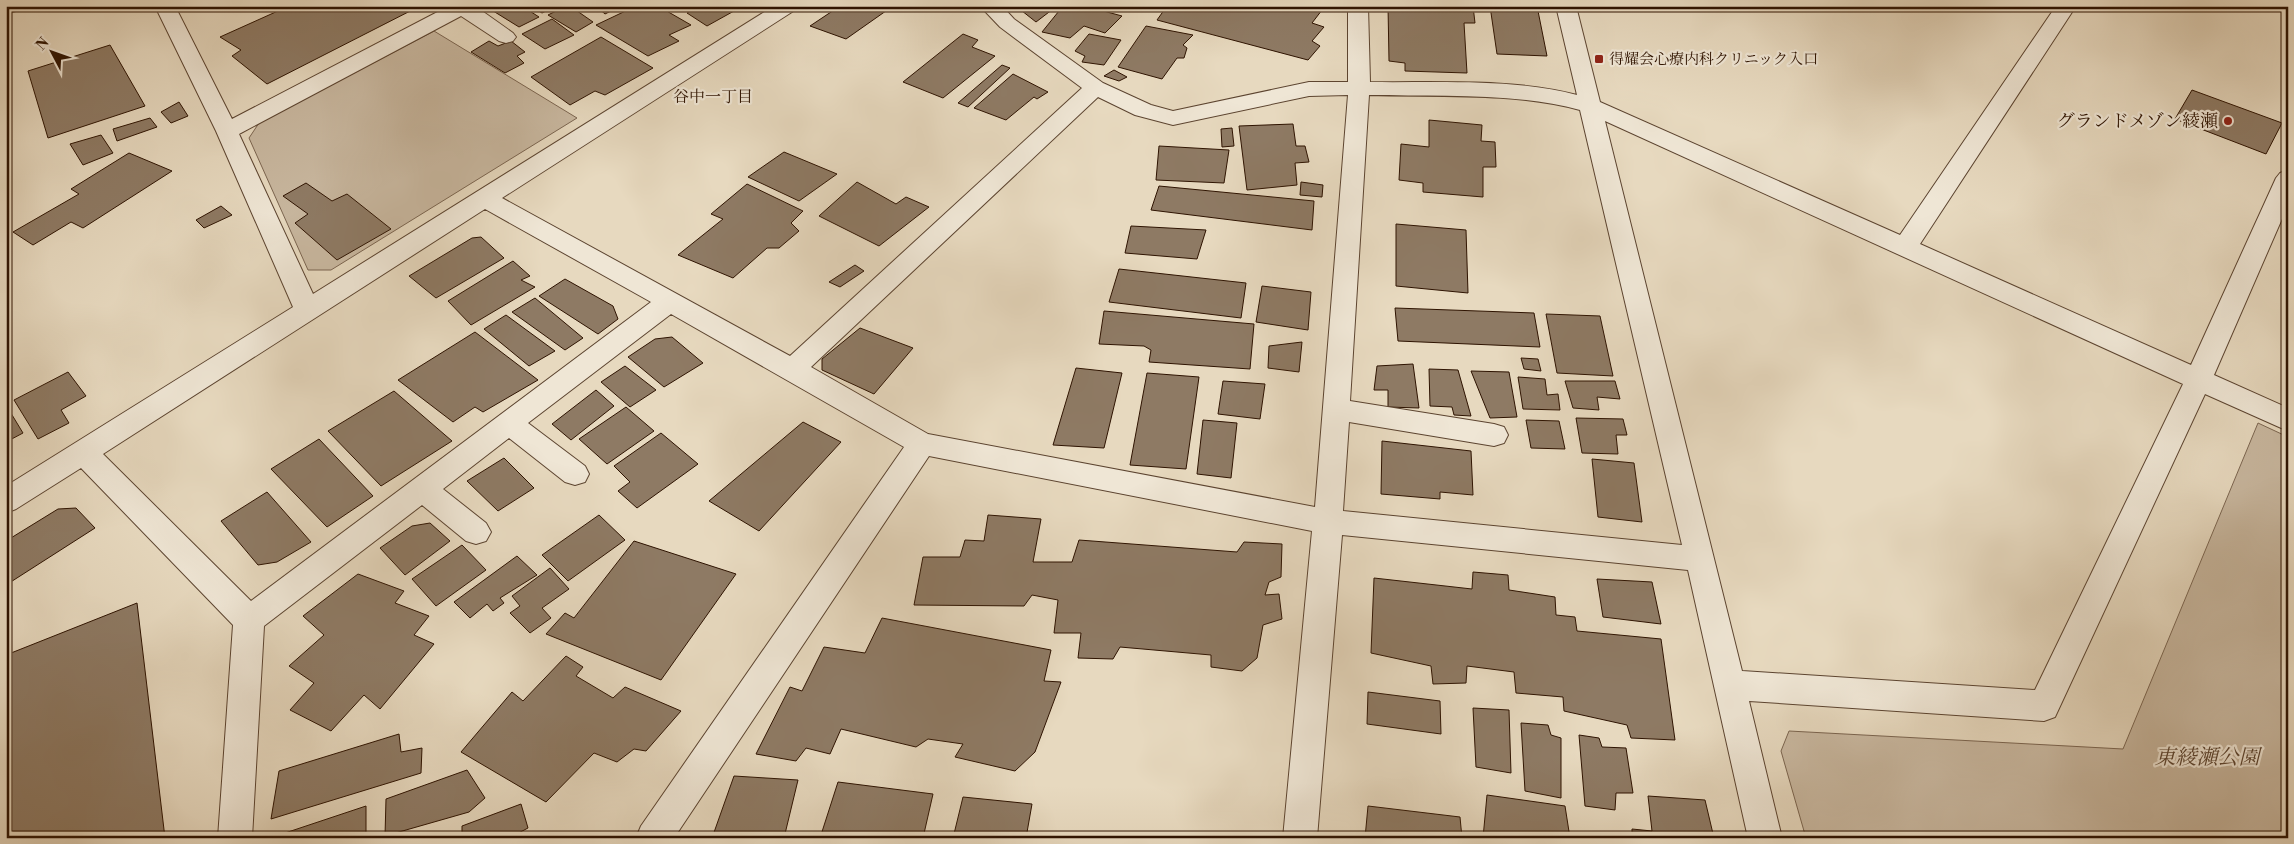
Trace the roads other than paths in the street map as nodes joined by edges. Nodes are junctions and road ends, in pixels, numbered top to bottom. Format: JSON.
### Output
{"nodes":[{"id":1,"x":12,"y":6,"type":"edge"},
{"id":2,"x":165,"y":6,"type":"edge"},
{"id":3,"x":788,"y":6,"type":"edge"},
{"id":4,"x":990,"y":6,"type":"edge"},
{"id":5,"x":1358,"y":6,"type":"edge"},
{"id":6,"x":1566,"y":6,"type":"edge"},
{"id":7,"x":2066,"y":6,"type":"edge"},
{"id":8,"x":464,"y":7,"type":"edge"},
{"id":9,"x":6,"y":8,"type":"edge"},
{"id":10,"x":506,"y":37,"type":"dead end"},
{"id":11,"x":1095,"y":88,"type":"junction"},
{"id":12,"x":1359,"y":88,"type":"junction"},
{"id":13,"x":1591,"y":106,"type":"junction"},
{"id":14,"x":227,"y":131,"type":"junction"},
{"id":15,"x":2288,"y":178,"type":"edge"},
{"id":16,"x":483,"y":198,"type":"junction"},
{"id":17,"x":1904,"y":247,"type":"junction"},
{"id":18,"x":670,"y":301,"type":"junction"},
{"id":19,"x":307,"y":310,"type":"junction"},
{"id":20,"x":792,"y":369,"type":"junction"},
{"id":21,"x":2198,"y":380,"type":"junction"},
{"id":22,"x":1336,"y":409,"type":"junction"},
{"id":23,"x":2288,"y":420,"type":"edge"},
{"id":24,"x":508,"y":423,"type":"junction"},
{"id":25,"x":1494,"y":435,"type":"dead end"},
{"id":26,"x":922,"y":444,"type":"junction"},
{"id":27,"x":84,"y":452,"type":"junction"},
{"id":28,"x":575,"y":474,"type":"dead end"},
{"id":29,"x":422,"y":488,"type":"junction"},
{"id":30,"x":6,"y":501,"type":"edge"},
{"id":31,"x":1328,"y":522,"type":"junction"},
{"id":32,"x":476,"y":532,"type":"dead end"},
{"id":33,"x":1700,"y":559,"type":"junction"},
{"id":34,"x":249,"y":620,"type":"junction"},
{"id":35,"x":1729,"y":685,"type":"junction"},
{"id":36,"x":235,"y":838,"type":"edge"},
{"id":37,"x":653,"y":838,"type":"edge"},
{"id":38,"x":1300,"y":838,"type":"edge"},
{"id":39,"x":1765,"y":838,"type":"edge"}],
"edges":[{"from":1,"to":9,"type":"street"},
{"from":2,"to":14,"type":"street"},
{"from":3,"to":16,"type":"street"},
{"from":4,"to":11,"type":"street"},
{"from":5,"to":12,"type":"street"},
{"from":6,"to":13,"type":"street"},
{"from":7,"to":17,"type":"street"},
{"from":8,"to":10,"type":"street"},
{"from":8,"to":14,"type":"street"},
{"from":11,"to":12,"type":"street"},
{"from":11,"to":20,"type":"street"},
{"from":12,"to":13,"type":"street"},
{"from":12,"to":22,"type":"street"},
{"from":13,"to":17,"type":"street"},
{"from":13,"to":33,"type":"street"},
{"from":14,"to":19,"type":"street"},
{"from":15,"to":21,"type":"street"},
{"from":16,"to":18,"type":"street"},
{"from":16,"to":19,"type":"street"},
{"from":17,"to":21,"type":"street"},
{"from":18,"to":20,"type":"street"},
{"from":18,"to":24,"type":"street"},
{"from":19,"to":27,"type":"street"},
{"from":20,"to":26,"type":"street"},
{"from":21,"to":23,"type":"street"},
{"from":21,"to":35,"type":"street"},
{"from":22,"to":25,"type":"street"},
{"from":22,"to":31,"type":"street"},
{"from":24,"to":28,"type":"street"},
{"from":24,"to":29,"type":"street"},
{"from":26,"to":31,"type":"street"},
{"from":26,"to":37,"type":"street"},
{"from":27,"to":30,"type":"street"},
{"from":27,"to":34,"type":"street"},
{"from":29,"to":32,"type":"street"},
{"from":29,"to":34,"type":"street"},
{"from":31,"to":33,"type":"street"},
{"from":31,"to":38,"type":"street"},
{"from":33,"to":35,"type":"street"},
{"from":34,"to":36,"type":"street"},
{"from":35,"to":39,"type":"street"}]}
